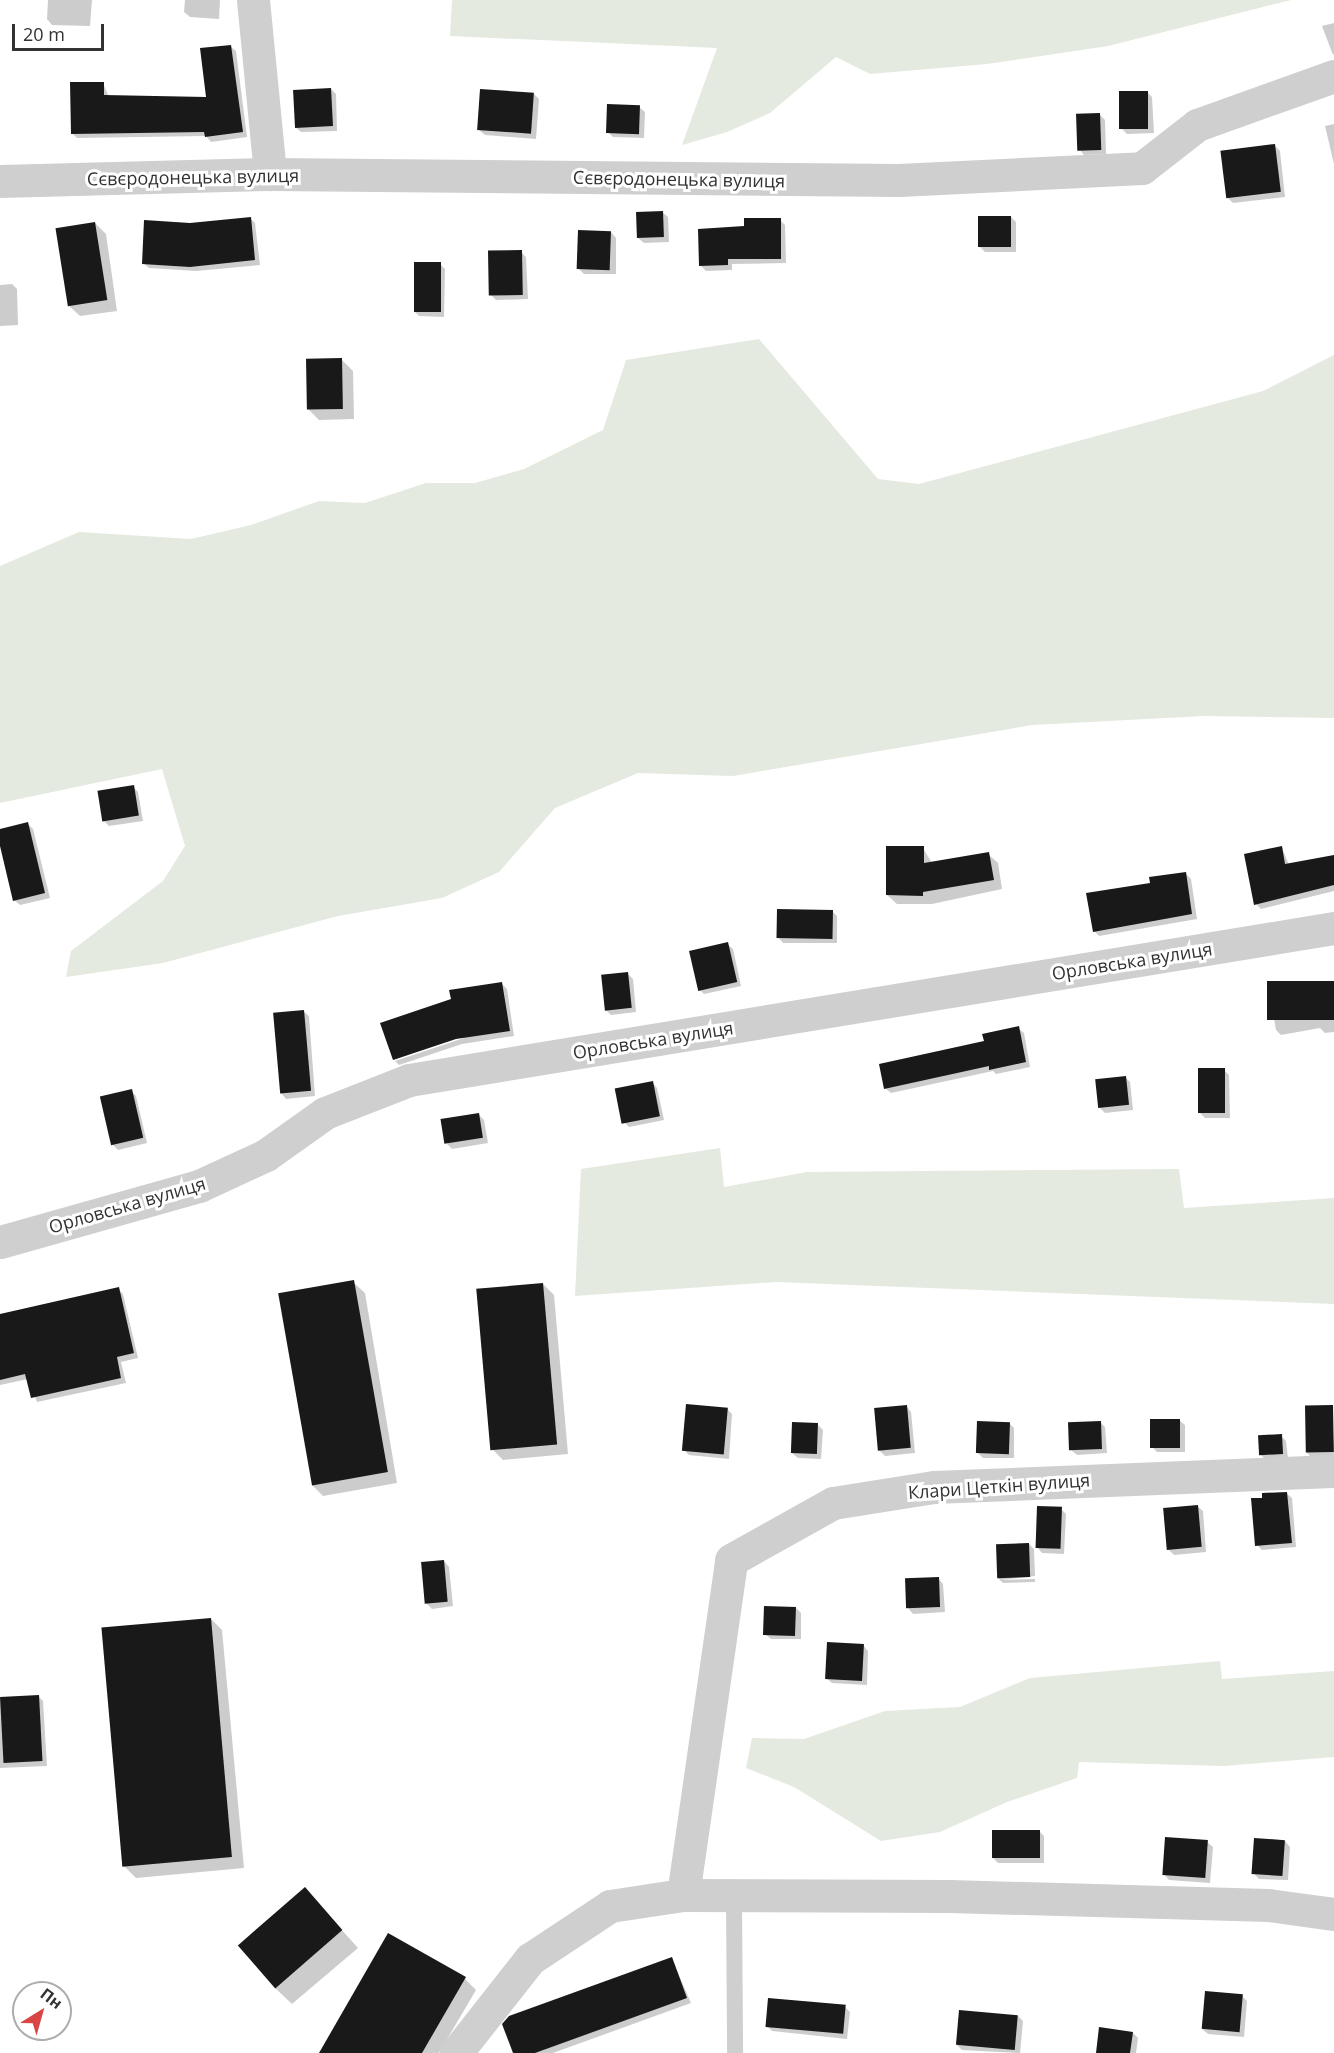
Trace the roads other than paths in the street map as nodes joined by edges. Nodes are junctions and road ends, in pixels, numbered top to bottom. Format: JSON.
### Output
{"nodes":[{"id":1,"x":253,"y":0,"type":"edge"},
{"id":2,"x":1334,"y":76,"type":"edge"},
{"id":3,"x":270,"y":174,"type":"junction"},
{"id":4,"x":0,"y":181,"type":"edge"},
{"id":5,"x":1334,"y":928,"type":"edge"},
{"id":6,"x":0,"y":1242,"type":"edge"},
{"id":7,"x":1334,"y":1471,"type":"edge"},
{"id":8,"x":683,"y":1895,"type":"junction"},
{"id":9,"x":734,"y":1897,"type":"junction"},
{"id":10,"x":1334,"y":1914,"type":"edge"},
{"id":11,"x":456,"y":2053,"type":"edge"},
{"id":12,"x":735,"y":2053,"type":"edge"}],
"edges":[{"from":1,"to":3,"type":"street"},
{"from":2,"to":3,"type":"street","name":"Сєвєродонецька вулиця"},
{"from":3,"to":4,"type":"street","name":"Сєвєродонецька вулиця"},
{"from":5,"to":6,"type":"street","name":"Орловська вулиця"},
{"from":7,"to":8,"type":"street","name":"Клари Цеткін вулиця"},
{"from":8,"to":9,"type":"street"},
{"from":8,"to":11,"type":"street"},
{"from":9,"to":10,"type":"street"},
{"from":9,"to":12,"type":"lane"}]}
